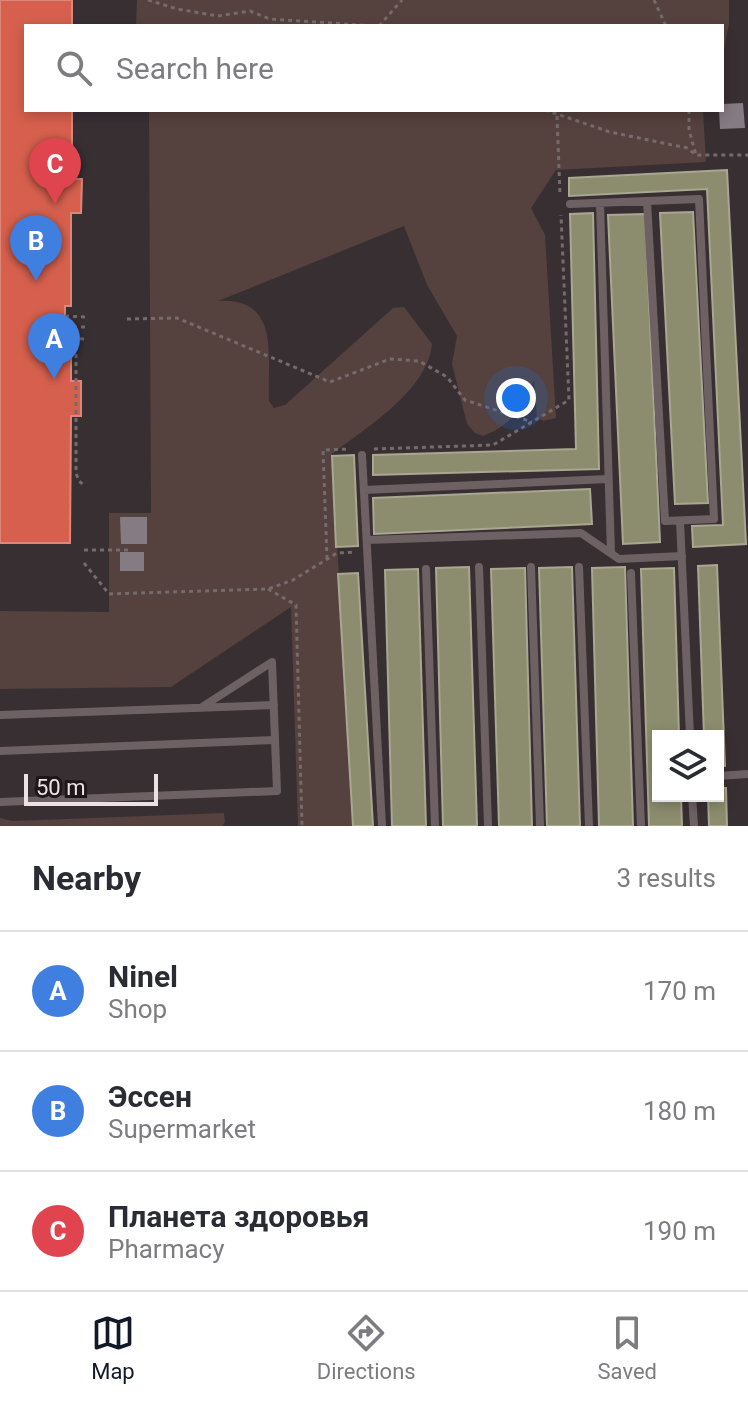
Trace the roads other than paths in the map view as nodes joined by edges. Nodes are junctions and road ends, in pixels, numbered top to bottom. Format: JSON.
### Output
{"nodes":[{"id":1,"x":647,"y":201,"type":"junction"},
{"id":2,"x":600,"y":203,"type":"junction"},
{"id":3,"x":570,"y":204,"type":"dead end"},
{"id":4,"x":362,"y":451,"type":"road end"},
{"id":5,"x":608,"y":479,"type":"junction"},
{"id":6,"x":364,"y":490,"type":"junction"},
{"id":7,"x":680,"y":521,"type":"junction"},
{"id":8,"x":367,"y":540,"type":"junction"},
{"id":9,"x":611,"y":553,"type":"junction"},
{"id":10,"x":682,"y":556,"type":"junction"},
{"id":11,"x":479,"y":567,"type":"dead end"},
{"id":12,"x":531,"y":567,"type":"dead end"},
{"id":13,"x":579,"y":567,"type":"dead end"},
{"id":14,"x":426,"y":569,"type":"dead end"},
{"id":15,"x":631,"y":573,"type":"dead end"},
{"id":16,"x":274,"y":705,"type":"junction"},
{"id":17,"x":202,"y":707,"type":"junction"},
{"id":18,"x":0,"y":715,"type":"edge"},
{"id":19,"x":690,"y":730,"type":"edge"},
{"id":20,"x":275,"y":740,"type":"junction"},
{"id":21,"x":0,"y":751,"type":"edge"},
{"id":22,"x":748,"y":774,"type":"edge"},
{"id":23,"x":724,"y":776,"type":"edge"},
{"id":24,"x":0,"y":802,"type":"edge"},
{"id":25,"x":692,"y":802,"type":"edge"},
{"id":26,"x":382,"y":826,"type":"edge"},
{"id":27,"x":435,"y":826,"type":"edge"},
{"id":28,"x":488,"y":826,"type":"edge"},
{"id":29,"x":540,"y":826,"type":"edge"},
{"id":30,"x":589,"y":826,"type":"edge"},
{"id":31,"x":641,"y":826,"type":"edge"},
{"id":32,"x":694,"y":826,"type":"edge"}],
"edges":[{"from":1,"to":2,"type":"lane"},
{"from":1,"to":7,"type":"lane"},
{"from":1,"to":7,"type":"lane"},
{"from":2,"to":3,"type":"lane"},
{"from":2,"to":5,"type":"lane"},
{"from":4,"to":6,"type":"lane"},
{"from":5,"to":6,"type":"lane"},
{"from":5,"to":9,"type":"lane"},
{"from":6,"to":8,"type":"lane"},
{"from":7,"to":10,"type":"lane"},
{"from":8,"to":9,"type":"lane"},
{"from":8,"to":26,"type":"lane"},
{"from":9,"to":10,"type":"lane"},
{"from":10,"to":19,"type":"lane"},
{"from":11,"to":28,"type":"lane"},
{"from":12,"to":29,"type":"lane"},
{"from":13,"to":30,"type":"lane"},
{"from":14,"to":27,"type":"lane"},
{"from":15,"to":31,"type":"lane"},
{"from":16,"to":17,"type":"lane"},
{"from":16,"to":17,"type":"lane"},
{"from":16,"to":20,"type":"lane"},
{"from":17,"to":18,"type":"lane"},
{"from":20,"to":21,"type":"lane"},
{"from":20,"to":24,"type":"lane"},
{"from":22,"to":23,"type":"lane"},
{"from":25,"to":32,"type":"lane"}]}
